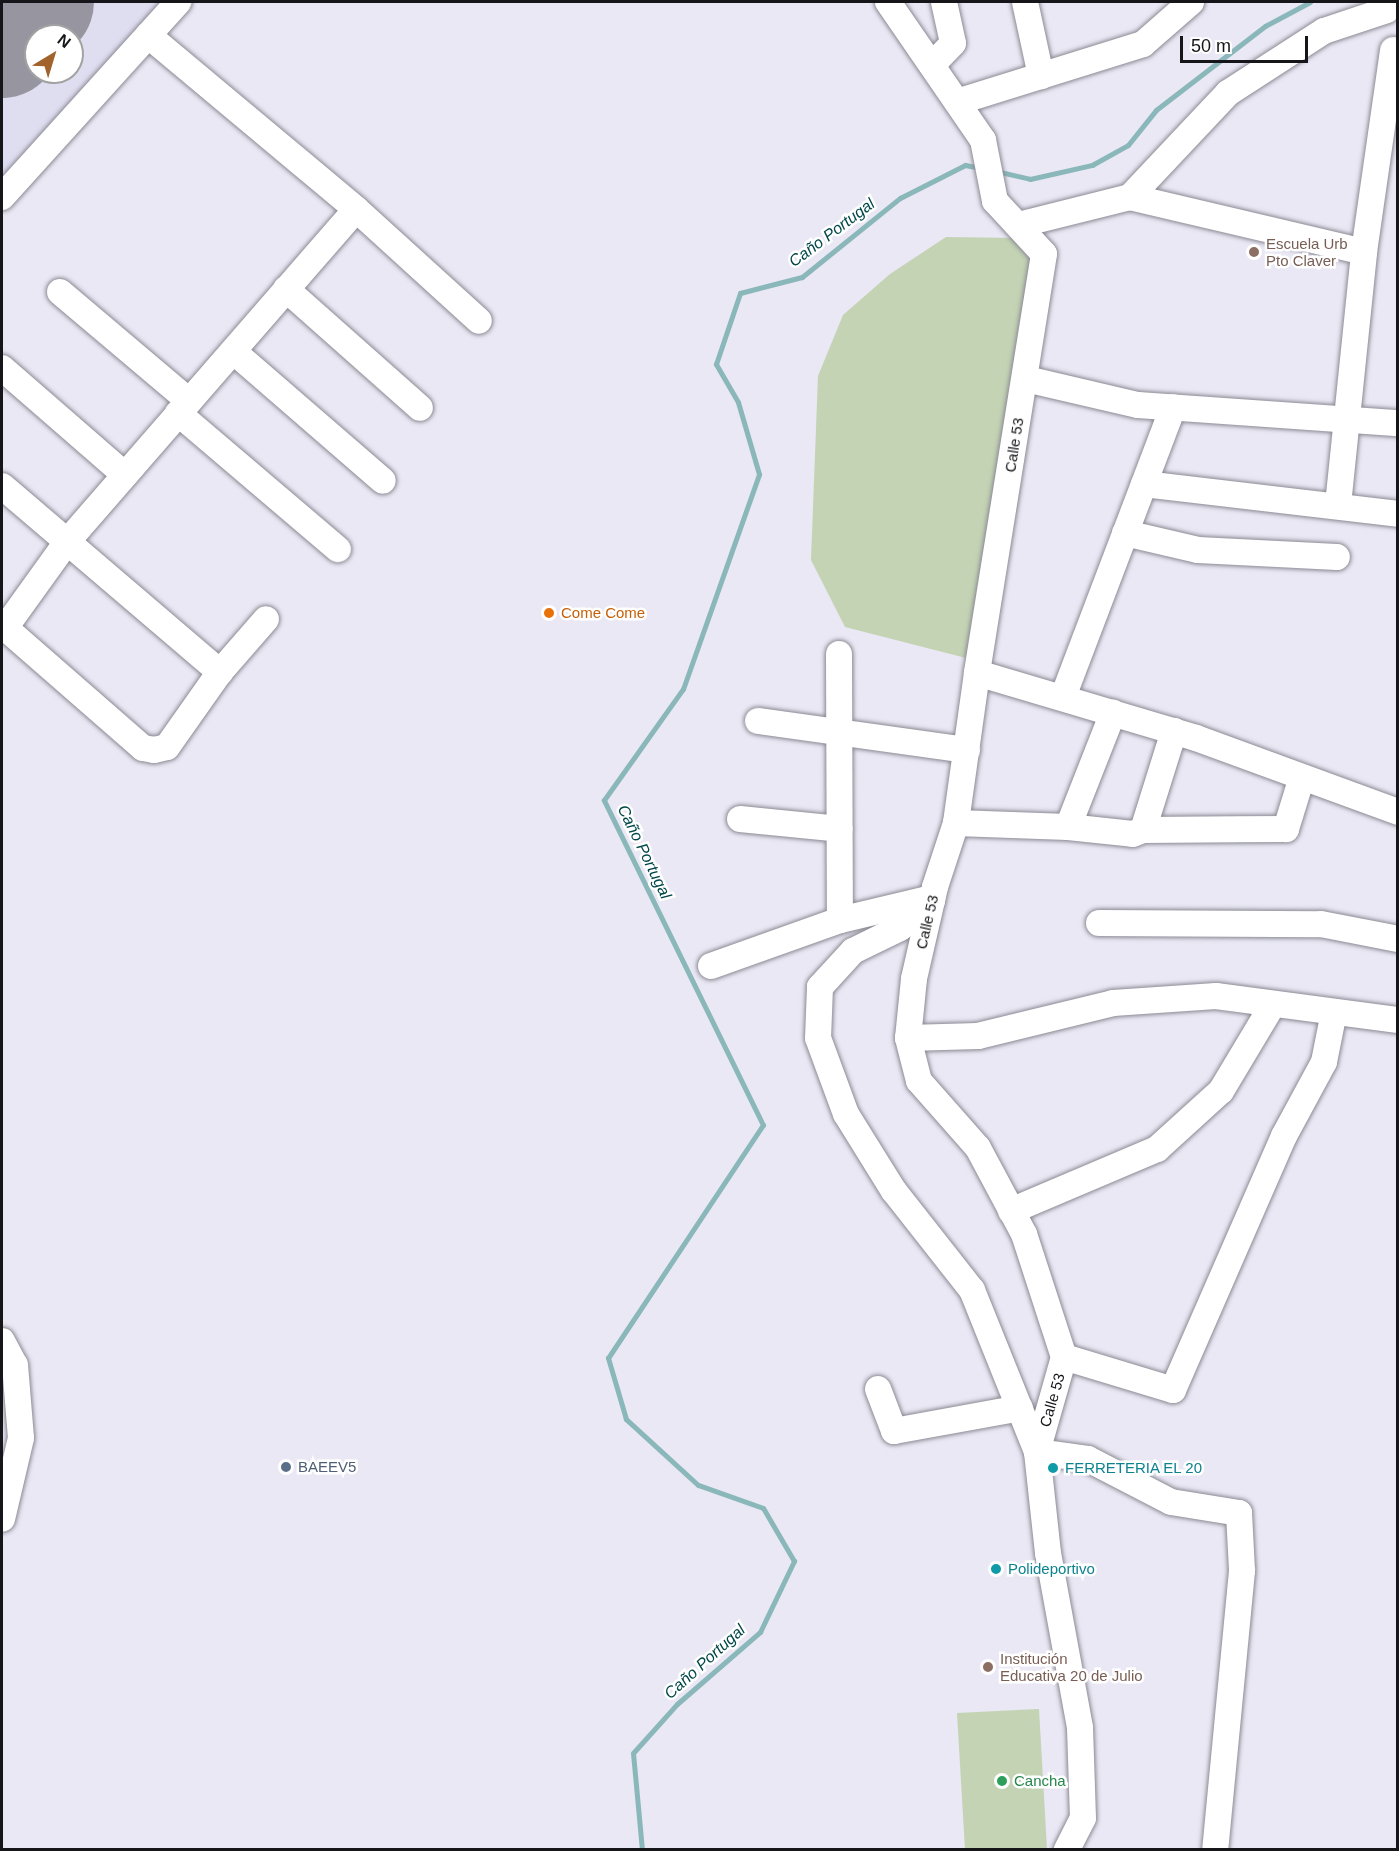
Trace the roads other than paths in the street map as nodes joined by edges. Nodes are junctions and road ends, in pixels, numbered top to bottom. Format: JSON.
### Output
{"nodes":[{"id":1,"x":178,"y":2,"type":"edge"},
{"id":2,"x":888,"y":2,"type":"edge"},
{"id":3,"x":944,"y":2,"type":"edge"},
{"id":4,"x":1025,"y":2,"type":"edge"},
{"id":5,"x":1191,"y":2,"type":"edge"},
{"id":6,"x":1388,"y":6,"type":"edge"},
{"id":7,"x":148,"y":35,"type":"junction"},
{"id":8,"x":1395,"y":51,"type":"edge"},
{"id":9,"x":932,"y":65,"type":"junction"},
{"id":10,"x":1041,"y":76,"type":"junction"},
{"id":11,"x":957,"y":102,"type":"junction"},
{"id":12,"x":2,"y":197,"type":"edge"},
{"id":13,"x":1130,"y":197,"type":"junction"},
{"id":14,"x":356,"y":209,"type":"junction"},
{"id":15,"x":1018,"y":225,"type":"junction"},
{"id":16,"x":1364,"y":252,"type":"junction"},
{"id":17,"x":286,"y":289,"type":"junction"},
{"id":18,"x":60,"y":292,"type":"dead end"},
{"id":19,"x":479,"y":321,"type":"dead end"},
{"id":20,"x":232,"y":351,"type":"junction"},
{"id":21,"x":2,"y":368,"type":"edge"},
{"id":22,"x":1026,"y":379,"type":"junction"},
{"id":23,"x":184,"y":407,"type":"junction"},
{"id":24,"x":1173,"y":407,"type":"junction"},
{"id":25,"x":420,"y":408,"type":"dead end"},
{"id":26,"x":1344,"y":419,"type":"junction"},
{"id":27,"x":1398,"y":423,"type":"edge"},
{"id":28,"x":125,"y":475,"type":"junction"},
{"id":29,"x":383,"y":481,"type":"dead end"},
{"id":30,"x":1144,"y":484,"type":"junction"},
{"id":31,"x":2,"y":486,"type":"edge"},
{"id":32,"x":1338,"y":505,"type":"junction"},
{"id":33,"x":1398,"y":514,"type":"edge"},
{"id":34,"x":1125,"y":533,"type":"junction"},
{"id":35,"x":66,"y":543,"type":"junction"},
{"id":36,"x":338,"y":549,"type":"dead end"},
{"id":37,"x":1337,"y":557,"type":"dead end"},
{"id":38,"x":266,"y":619,"type":"dead end"},
{"id":39,"x":3,"y":627,"type":"edge"},
{"id":40,"x":838,"y":654,"type":"dead end"},
{"id":41,"x":220,"y":672,"type":"junction"},
{"id":42,"x":976,"y":673,"type":"junction"},
{"id":43,"x":1063,"y":697,"type":"junction"},
{"id":44,"x":1113,"y":713,"type":"junction"},
{"id":45,"x":758,"y":721,"type":"dead end"},
{"id":46,"x":839,"y":731,"type":"junction"},
{"id":47,"x":1174,"y":731,"type":"junction"},
{"id":48,"x":967,"y":750,"type":"junction"},
{"id":49,"x":1302,"y":777,"type":"junction"},
{"id":50,"x":1398,"y":812,"type":"edge"},
{"id":51,"x":740,"y":819,"type":"dead end"},
{"id":52,"x":956,"y":823,"type":"junction"},
{"id":53,"x":1068,"y":827,"type":"junction"},
{"id":54,"x":840,"y":829,"type":"junction"},
{"id":55,"x":1143,"y":830,"type":"junction"},
{"id":56,"x":932,"y":899,"type":"junction"},
{"id":57,"x":840,"y":920,"type":"junction"},
{"id":58,"x":1100,"y":922,"type":"dead end"},
{"id":59,"x":1398,"y":939,"type":"edge"},
{"id":60,"x":711,"y":966,"type":"dead end"},
{"id":61,"x":1273,"y":1004,"type":"junction"},
{"id":62,"x":1334,"y":1012,"type":"junction"},
{"id":63,"x":1398,"y":1020,"type":"edge"},
{"id":64,"x":909,"y":1038,"type":"junction"},
{"id":65,"x":1011,"y":1210,"type":"junction"},
{"id":66,"x":2,"y":1341,"type":"edge"},
{"id":67,"x":1064,"y":1357,"type":"junction"},
{"id":68,"x":878,"y":1389,"type":"dead end"},
{"id":69,"x":1020,"y":1408,"type":"junction"},
{"id":70,"x":1037,"y":1452,"type":"junction"},
{"id":71,"x":2,"y":1519,"type":"edge"},
{"id":72,"x":1067,"y":1850,"type":"edge"},
{"id":73,"x":1215,"y":1850,"type":"edge"}],
"edges":[{"from":1,"to":7,"type":"street"},
{"from":2,"to":9,"type":"street","name":"Calle 53"},
{"from":3,"to":9,"type":"street"},
{"from":4,"to":10,"type":"street"},
{"from":5,"to":10,"type":"street"},
{"from":6,"to":8,"type":"street"},
{"from":6,"to":13,"type":"street"},
{"from":7,"to":12,"type":"street"},
{"from":7,"to":14,"type":"street"},
{"from":8,"to":16,"type":"street"},
{"from":9,"to":11,"type":"street","name":"Calle 53"},
{"from":10,"to":11,"type":"street"},
{"from":11,"to":15,"type":"street","name":"Calle 53"},
{"from":13,"to":15,"type":"street"},
{"from":13,"to":16,"type":"street"},
{"from":14,"to":17,"type":"street"},
{"from":14,"to":19,"type":"street"},
{"from":15,"to":22,"type":"street","name":"Calle 53"},
{"from":16,"to":26,"type":"street"},
{"from":17,"to":20,"type":"street"},
{"from":17,"to":25,"type":"street"},
{"from":18,"to":23,"type":"street"},
{"from":20,"to":23,"type":"street"},
{"from":20,"to":29,"type":"street"},
{"from":21,"to":28,"type":"street"},
{"from":22,"to":24,"type":"street"},
{"from":22,"to":42,"type":"street","name":"Calle 53"},
{"from":23,"to":28,"type":"street"},
{"from":23,"to":36,"type":"street"},
{"from":24,"to":26,"type":"street"},
{"from":24,"to":30,"type":"street"},
{"from":26,"to":27,"type":"street"},
{"from":26,"to":32,"type":"street"},
{"from":28,"to":35,"type":"street"},
{"from":30,"to":32,"type":"street"},
{"from":30,"to":34,"type":"street"},
{"from":31,"to":35,"type":"street"},
{"from":32,"to":33,"type":"street"},
{"from":34,"to":37,"type":"street"},
{"from":34,"to":43,"type":"street"},
{"from":35,"to":39,"type":"street"},
{"from":35,"to":41,"type":"street"},
{"from":38,"to":41,"type":"street"},
{"from":39,"to":41,"type":"street"},
{"from":40,"to":46,"type":"street"},
{"from":42,"to":43,"type":"street"},
{"from":42,"to":48,"type":"street","name":"Calle 53"},
{"from":43,"to":44,"type":"street"},
{"from":44,"to":47,"type":"street"},
{"from":44,"to":53,"type":"street"},
{"from":45,"to":46,"type":"street"},
{"from":46,"to":48,"type":"street"},
{"from":46,"to":54,"type":"street"},
{"from":47,"to":49,"type":"street"},
{"from":47,"to":55,"type":"street"},
{"from":48,"to":52,"type":"street","name":"Calle 53"},
{"from":49,"to":50,"type":"street"},
{"from":49,"to":55,"type":"street"},
{"from":51,"to":54,"type":"street"},
{"from":52,"to":53,"type":"street"},
{"from":52,"to":56,"type":"street","name":"Calle 53"},
{"from":53,"to":55,"type":"street"},
{"from":54,"to":57,"type":"street"},
{"from":56,"to":57,"type":"street"},
{"from":56,"to":64,"type":"street","name":"Calle 53"},
{"from":56,"to":69,"type":"street"},
{"from":57,"to":60,"type":"street"},
{"from":58,"to":59,"type":"street"},
{"from":61,"to":62,"type":"street"},
{"from":61,"to":64,"type":"street"},
{"from":61,"to":65,"type":"street"},
{"from":62,"to":63,"type":"street"},
{"from":62,"to":67,"type":"street"},
{"from":64,"to":65,"type":"street","name":"Calle 53"},
{"from":65,"to":67,"type":"street","name":"Calle 53"},
{"from":66,"to":71,"type":"street"},
{"from":67,"to":70,"type":"street","name":"Calle 53"},
{"from":68,"to":69,"type":"street"},
{"from":69,"to":70,"type":"street"},
{"from":70,"to":72,"type":"street","name":"Calle 53"},
{"from":70,"to":73,"type":"street"}]}
